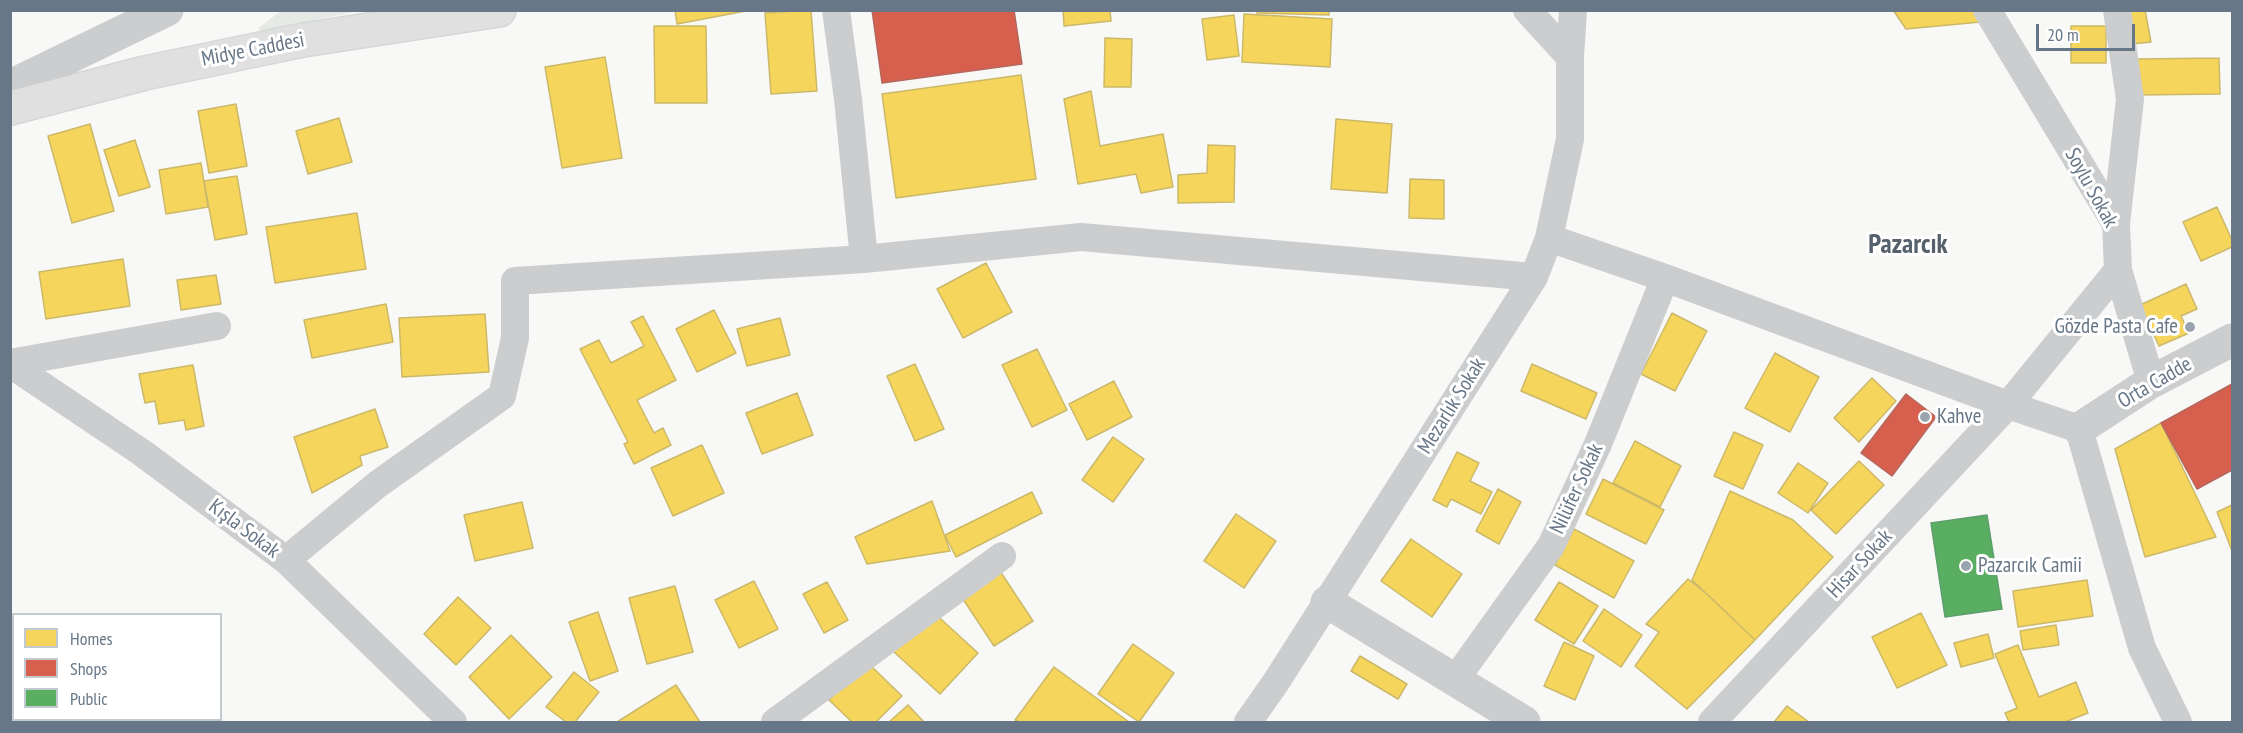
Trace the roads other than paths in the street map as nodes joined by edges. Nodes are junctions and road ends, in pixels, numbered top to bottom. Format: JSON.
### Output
{"nodes":[{"id":1,"x":167,"y":10,"type":"edge"},
{"id":2,"x":499,"y":10,"type":"edge"},
{"id":3,"x":836,"y":10,"type":"edge"},
{"id":4,"x":1527,"y":10,"type":"edge"},
{"id":5,"x":1574,"y":10,"type":"edge"},
{"id":6,"x":1987,"y":10,"type":"edge"},
{"id":7,"x":2117,"y":10,"type":"edge"},
{"id":8,"x":468,"y":14,"type":"edge"},
{"id":9,"x":1570,"y":57,"type":"junction"},
{"id":10,"x":10,"y":86,"type":"edge"},
{"id":11,"x":10,"y":108,"type":"edge"},
{"id":12,"x":2116,"y":224,"type":"junction"},
{"id":13,"x":1549,"y":238,"type":"junction"},
{"id":14,"x":864,"y":259,"type":"junction"},
{"id":15,"x":2118,"y":270,"type":"junction"},
{"id":16,"x":1534,"y":277,"type":"junction"},
{"id":17,"x":1665,"y":278,"type":"junction"},
{"id":18,"x":217,"y":326,"type":"dead end"},
{"id":19,"x":2232,"y":340,"type":"edge"},
{"id":20,"x":10,"y":363,"type":"edge"},
{"id":21,"x":2151,"y":382,"type":"junction"},
{"id":22,"x":2008,"y":405,"type":"junction"},
{"id":23,"x":2079,"y":429,"type":"junction"},
{"id":24,"x":1002,"y":556,"type":"dead end"},
{"id":25,"x":286,"y":560,"type":"junction"},
{"id":26,"x":1327,"y":602,"type":"junction"},
{"id":27,"x":1455,"y":680,"type":"junction"},
{"id":28,"x":453,"y":723,"type":"edge"},
{"id":29,"x":775,"y":723,"type":"edge"},
{"id":30,"x":1248,"y":723,"type":"edge"},
{"id":31,"x":1524,"y":723,"type":"edge"},
{"id":32,"x":1712,"y":723,"type":"edge"},
{"id":33,"x":2178,"y":723,"type":"edge"}],
"edges":[{"from":1,"to":10,"type":"street"},
{"from":2,"to":8,"type":"main road","name":"Midye Caddesi"},
{"from":3,"to":14,"type":"street"},
{"from":4,"to":9,"type":"street"},
{"from":5,"to":9,"type":"street","name":"Mezarlık Sokak"},
{"from":6,"to":12,"type":"street","name":"Soylu Sokak"},
{"from":7,"to":12,"type":"street"},
{"from":8,"to":11,"type":"main road","name":"Midye Caddesi"},
{"from":9,"to":13,"type":"street","name":"Mezarlık Sokak"},
{"from":12,"to":15,"type":"street","name":"Soylu Sokak"},
{"from":13,"to":16,"type":"street","name":"Mezarlık Sokak"},
{"from":13,"to":17,"type":"street"},
{"from":14,"to":16,"type":"street"},
{"from":14,"to":25,"type":"street"},
{"from":15,"to":21,"type":"street","name":"Soylu Sokak"},
{"from":15,"to":22,"type":"street","name":"Hisar Sokak"},
{"from":16,"to":26,"type":"street","name":"Mezarlık Sokak"},
{"from":17,"to":22,"type":"street"},
{"from":17,"to":27,"type":"street","name":"Nilüfer Sokak"},
{"from":18,"to":20,"type":"street"},
{"from":19,"to":21,"type":"street","name":"Orta Cadde"},
{"from":20,"to":25,"type":"street","name":"Kışla Sokak"},
{"from":21,"to":23,"type":"street","name":"Orta Cadde"},
{"from":22,"to":23,"type":"street"},
{"from":22,"to":32,"type":"street","name":"Hisar Sokak"},
{"from":23,"to":33,"type":"street"},
{"from":24,"to":29,"type":"street"},
{"from":25,"to":28,"type":"street","name":"Kışla Sokak"},
{"from":26,"to":27,"type":"street"},
{"from":26,"to":30,"type":"street","name":"Mezarlık Sokak"},
{"from":27,"to":31,"type":"street"}]}
